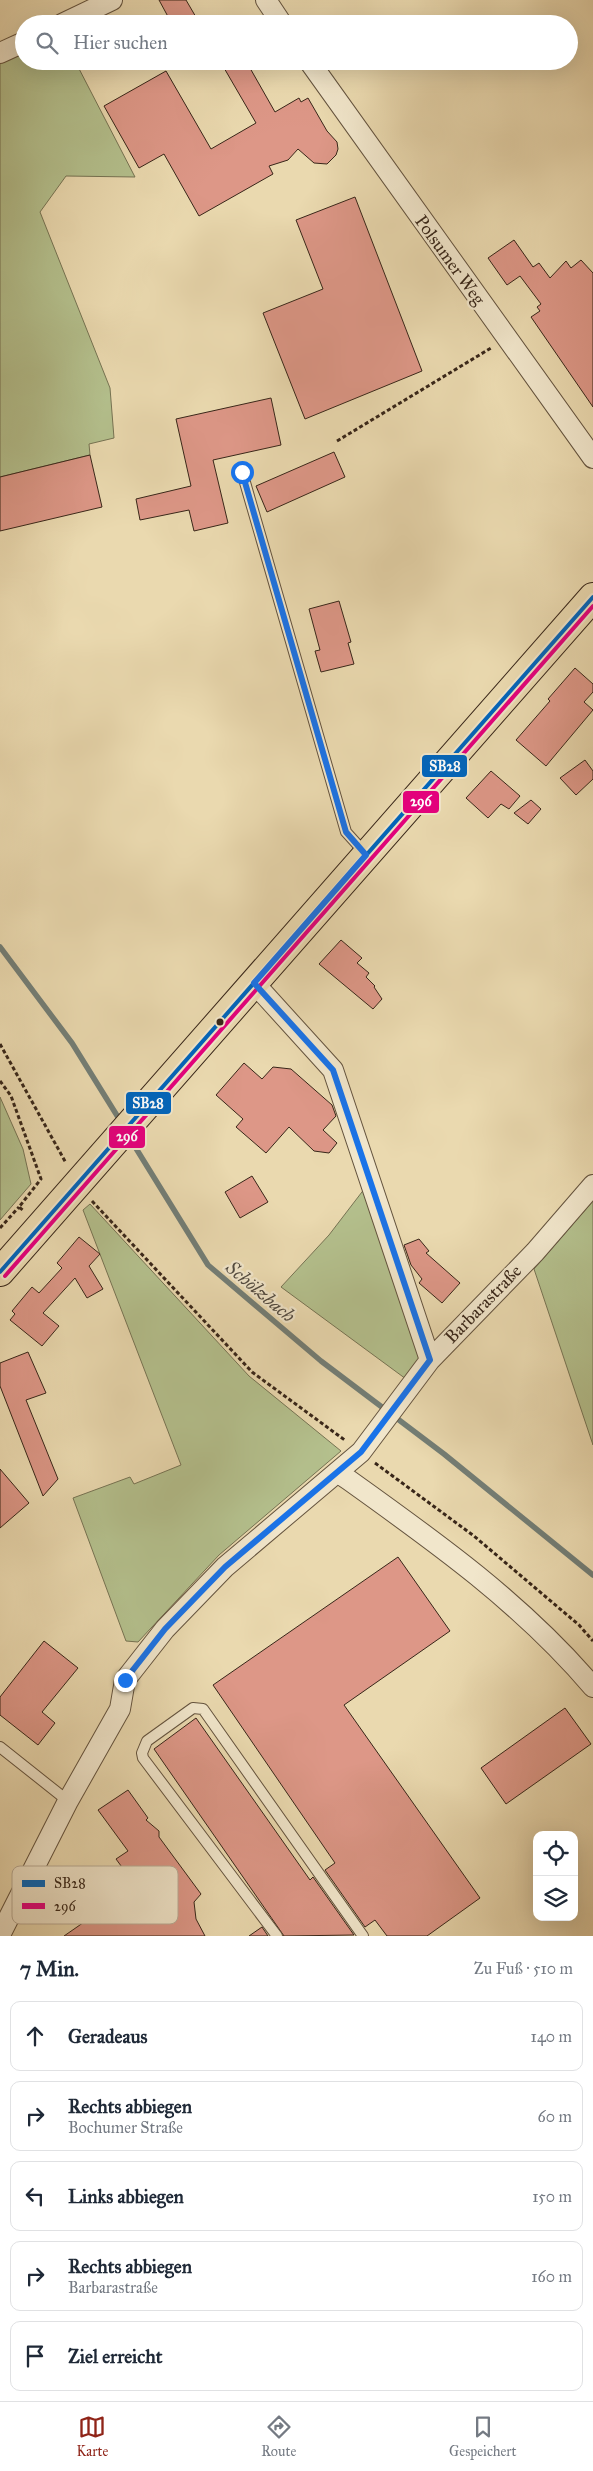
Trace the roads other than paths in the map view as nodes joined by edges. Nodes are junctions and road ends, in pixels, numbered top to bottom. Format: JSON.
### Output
{"nodes":[{"id":1,"x":112,"y":0,"type":"edge"},
{"id":2,"x":266,"y":0,"type":"edge"},
{"id":3,"x":81,"y":15,"type":"edge"},
{"id":4,"x":276,"y":15,"type":"edge"},
{"id":5,"x":15,"y":46,"type":"edge"},
{"id":6,"x":0,"y":54,"type":"edge"},
{"id":7,"x":315,"y":70,"type":"edge"},
{"id":8,"x":593,"y":458,"type":"edge"},
{"id":9,"x":242,"y":472,"type":"dead end"},
{"id":10,"x":593,"y":597,"type":"edge"},
{"id":11,"x":366,"y":855,"type":"junction"},
{"id":12,"x":254,"y":983,"type":"junction"},
{"id":13,"x":593,"y":1185,"type":"edge"},
{"id":14,"x":0,"y":1272,"type":"edge"},
{"id":15,"x":430,"y":1360,"type":"junction"},
{"id":16,"x":339,"y":1473,"type":"junction"},
{"id":17,"x":593,"y":1687,"type":"edge"},
{"id":18,"x":0,"y":1747,"type":"edge"},
{"id":19,"x":68,"y":1801,"type":"junction"},
{"id":20,"x":35,"y":1866,"type":"edge"},
{"id":21,"x":12,"y":1911,"type":"edge"},
{"id":22,"x":0,"y":1935,"type":"edge"},
{"id":23,"x":277,"y":1936,"type":"edge"},
{"id":24,"x":363,"y":1936,"type":"edge"}],
"edges":[{"from":1,"to":3,"type":"street"},
{"from":2,"to":4,"type":"street"},
{"from":5,"to":6,"type":"street"},
{"from":7,"to":8,"type":"street","name":"Polsumer Weg"},
{"from":9,"to":11,"type":"lane"},
{"from":10,"to":11,"type":"main road"},
{"from":11,"to":12,"type":"main road"},
{"from":12,"to":14,"type":"main road"},
{"from":12,"to":15,"type":"street"},
{"from":13,"to":15,"type":"street","name":"Barbarastraße"},
{"from":15,"to":16,"type":"street","name":"Barbarastraße"},
{"from":16,"to":17,"type":"street"},
{"from":16,"to":19,"type":"street","name":"Barbarastraße"},
{"from":18,"to":19,"type":"lane"},
{"from":19,"to":20,"type":"street","name":"Barbarastraße"},
{"from":21,"to":22,"type":"street","name":"Barbarastraße"},
{"from":23,"to":24,"type":"lane"}]}
